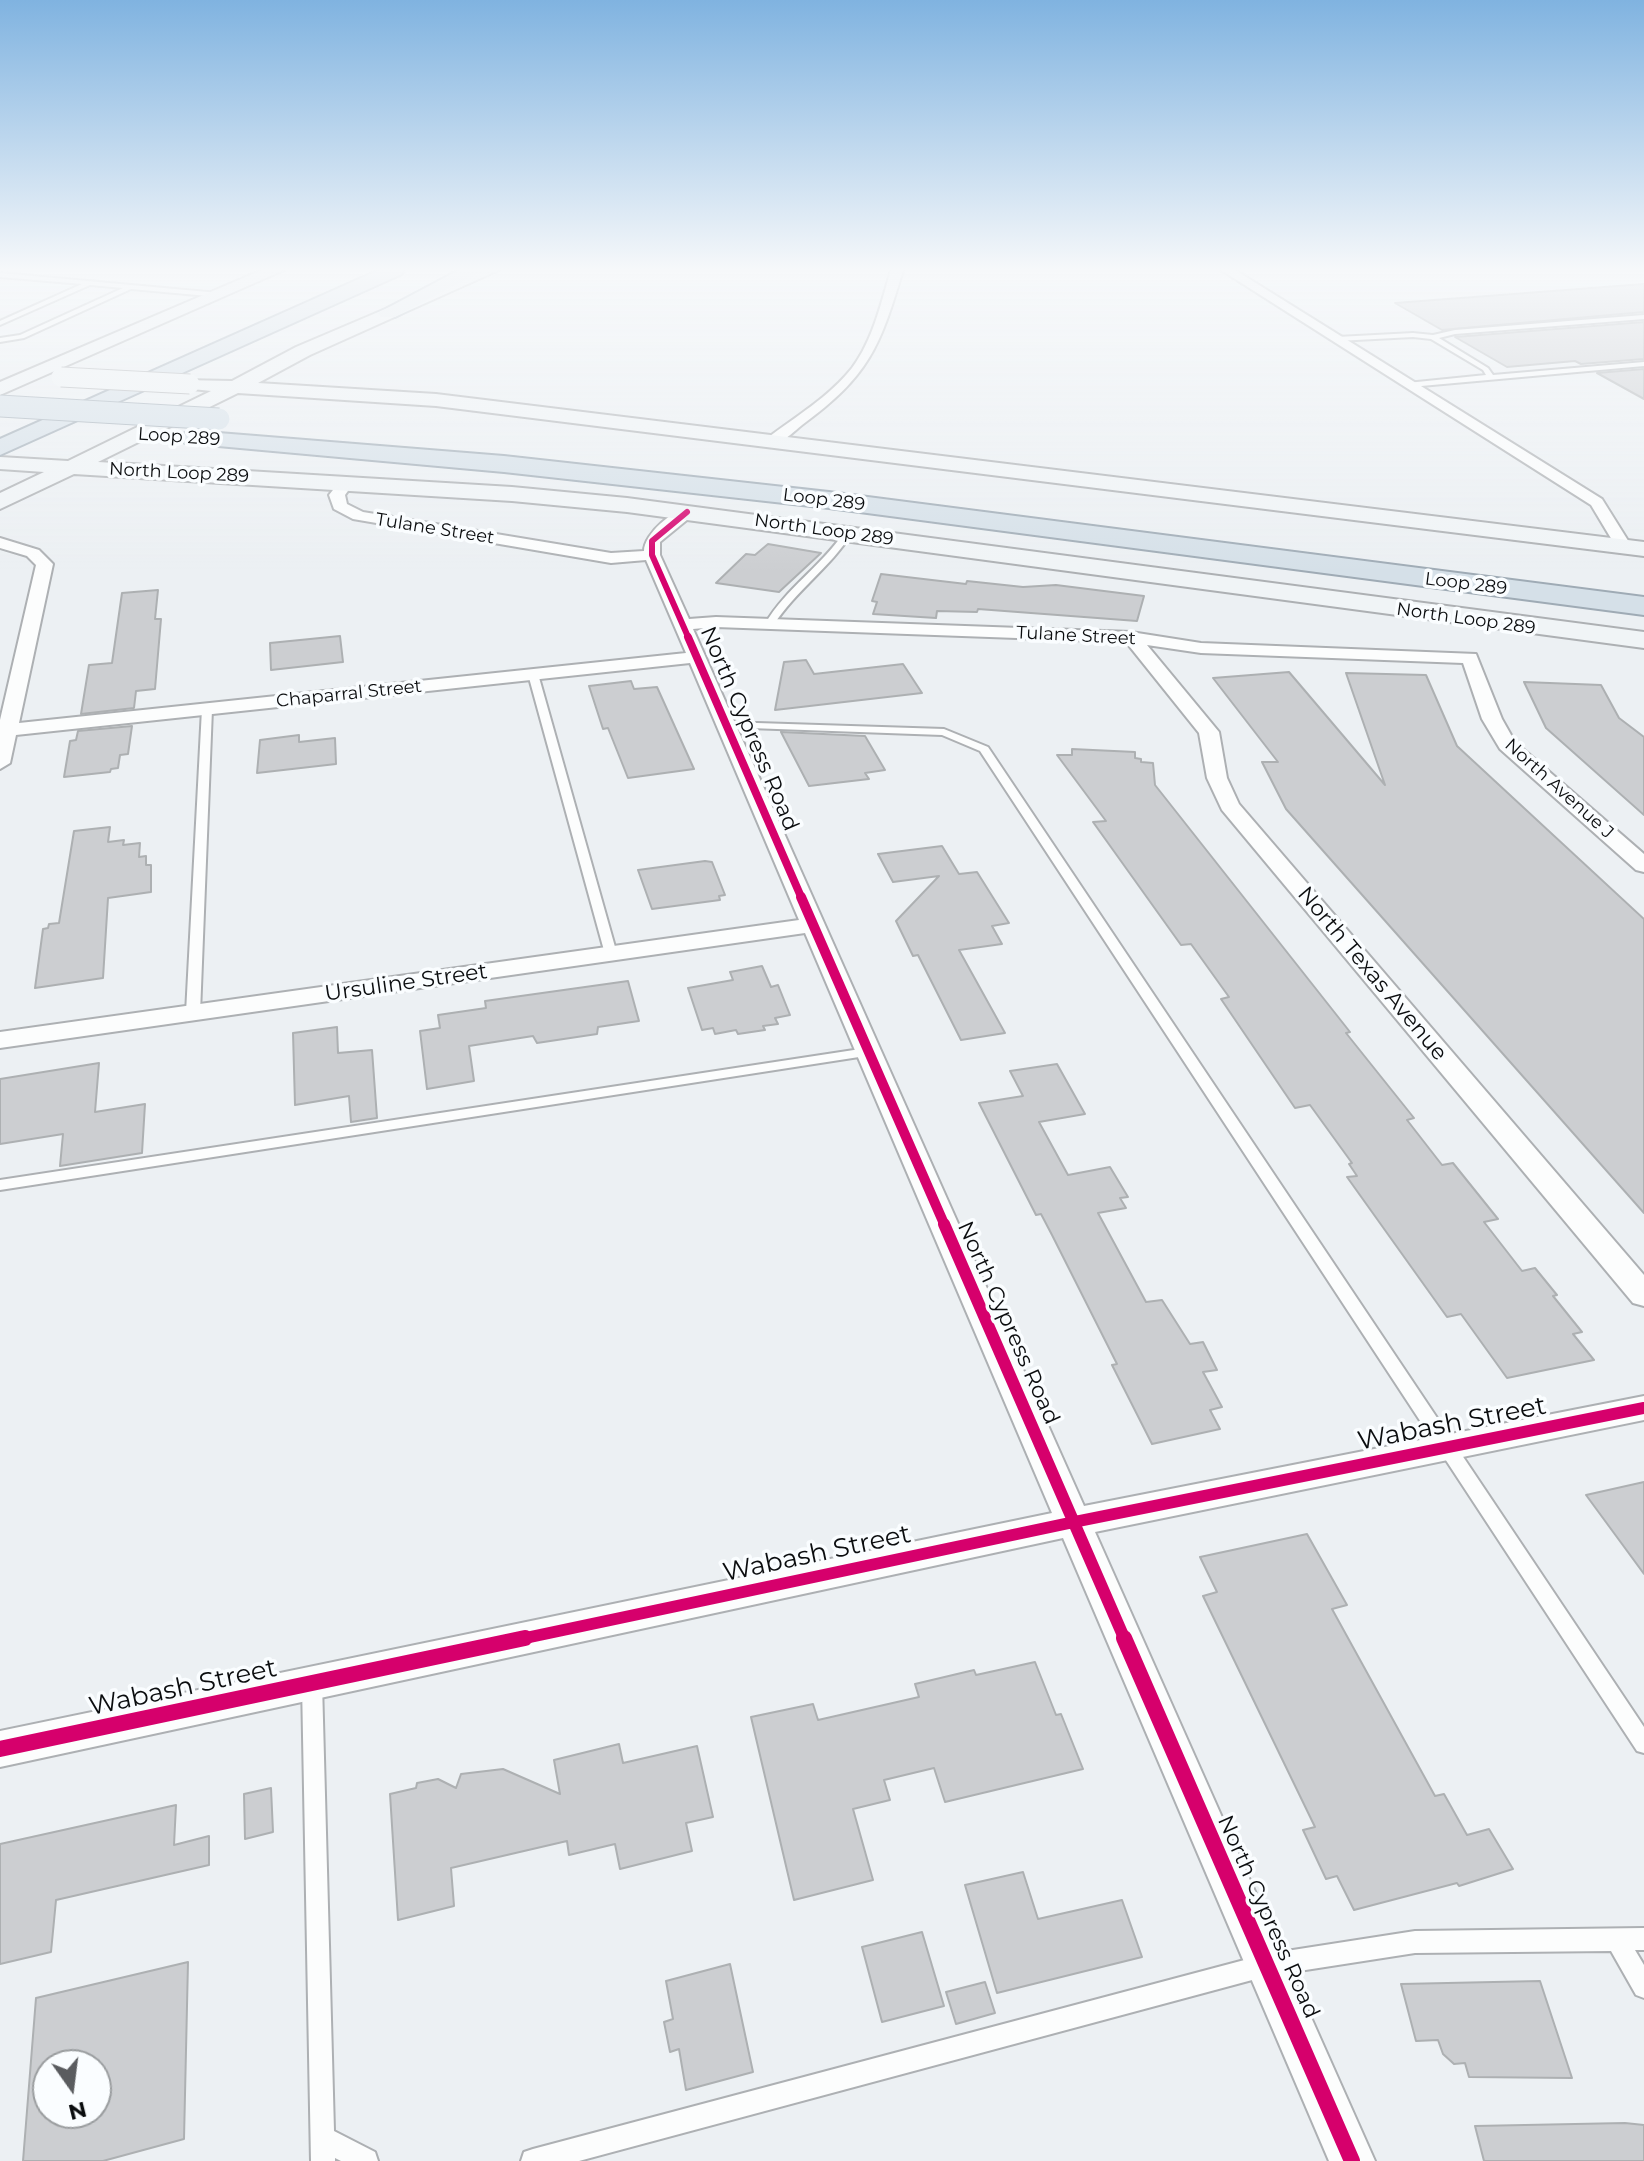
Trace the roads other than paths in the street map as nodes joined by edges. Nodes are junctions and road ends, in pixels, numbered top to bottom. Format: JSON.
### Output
{"nodes":[{"id":1,"x":23,"y":371,"type":"edge"},
{"id":2,"x":43,"y":371,"type":"edge"},
{"id":3,"x":122,"y":371,"type":"edge"},
{"id":4,"x":171,"y":371,"type":"edge"},
{"id":5,"x":266,"y":371,"type":"edge"},
{"id":6,"x":856,"y":371,"type":"edge"},
{"id":7,"x":1388,"y":371,"type":"edge"},
{"id":8,"x":1487,"y":371,"type":"edge"},
{"id":9,"x":1563,"y":371,"type":"edge"},
{"id":10,"x":359,"y":377,"type":"dead end"},
{"id":11,"x":1491,"y":377,"type":"junction"},
{"id":12,"x":1410,"y":385,"type":"junction"},
{"id":13,"x":237,"y":386,"type":"junction"},
{"id":14,"x":0,"y":389,"type":"edge"},
{"id":15,"x":436,"y":400,"type":"junction"},
{"id":16,"x":0,"y":406,"type":"edge"},
{"id":17,"x":0,"y":426,"type":"edge"},
{"id":18,"x":771,"y":442,"type":"junction"},
{"id":19,"x":0,"y":448,"type":"edge"},
{"id":20,"x":0,"y":463,"type":"edge"},
{"id":21,"x":73,"y":467,"type":"junction"},
{"id":22,"x":262,"y":478,"type":"junction"},
{"id":23,"x":345,"y":484,"type":"junction"},
{"id":24,"x":512,"y":494,"type":"junction"},
{"id":25,"x":0,"y":502,"type":"edge"},
{"id":26,"x":0,"y":512,"type":"edge"},
{"id":27,"x":687,"y":512,"type":"junction"},
{"id":28,"x":848,"y":533,"type":"junction"},
{"id":29,"x":0,"y":543,"type":"edge"},
{"id":30,"x":1634,"y":548,"type":"edge"},
{"id":31,"x":1230,"y":554,"type":"junction"},
{"id":32,"x":652,"y":555,"type":"junction"},
{"id":33,"x":1563,"y":570,"type":"dead end"},
{"id":34,"x":1644,"y":606,"type":"edge"},
{"id":35,"x":770,"y":624,"type":"junction"},
{"id":36,"x":683,"y":625,"type":"junction"},
{"id":37,"x":1131,"y":637,"type":"junction"},
{"id":38,"x":1644,"y":640,"type":"edge"},
{"id":39,"x":698,"y":657,"type":"junction"},
{"id":40,"x":1470,"y":658,"type":"joint"},
{"id":41,"x":533,"y":674,"type":"junction"},
{"id":42,"x":207,"y":709,"type":"junction"},
{"id":43,"x":726,"y":725,"type":"junction"},
{"id":44,"x":4,"y":731,"type":"edge"},
{"id":45,"x":0,"y":763,"type":"edge"},
{"id":46,"x":1644,"y":865,"type":"edge"},
{"id":47,"x":812,"y":925,"type":"junction"},
{"id":48,"x":611,"y":954,"type":"junction"},
{"id":49,"x":193,"y":1013,"type":"junction"},
{"id":50,"x":0,"y":1040,"type":"edge"},
{"id":51,"x":867,"y":1052,"type":"junction"},
{"id":52,"x":0,"y":1185,"type":"edge"},
{"id":53,"x":1644,"y":1295,"type":"edge"},
{"id":54,"x":1644,"y":1408,"type":"edge"},
{"id":55,"x":1448,"y":1447,"type":"junction"},
{"id":56,"x":1074,"y":1522,"type":"junction"},
{"id":57,"x":312,"y":1683,"type":"junction"},
{"id":58,"x":1644,"y":1744,"type":"edge"},
{"id":59,"x":0,"y":1749,"type":"edge"},
{"id":60,"x":1644,"y":1939,"type":"edge"},
{"id":61,"x":1617,"y":1940,"type":"junction"},
{"id":62,"x":1267,"y":1965,"type":"junction"},
{"id":63,"x":1644,"y":1987,"type":"edge"},
{"id":64,"x":322,"y":2150,"type":"edge"},
{"id":65,"x":366,"y":2161,"type":"edge"},
{"id":66,"x":533,"y":2161,"type":"edge"},
{"id":67,"x":1352,"y":2161,"type":"edge"}],
"edges":[{"from":1,"to":14,"type":"main road"},
{"from":2,"to":13,"type":"main road","bridge":true},
{"from":3,"to":17,"type":"highway"},
{"from":4,"to":19,"type":"highway"},
{"from":5,"to":13,"type":"main road"},
{"from":6,"to":18,"type":"street"},
{"from":7,"to":12,"type":"street"},
{"from":8,"to":11,"type":"lane"},
{"from":9,"to":11,"type":"lane"},
{"from":10,"to":15,"type":"main road"},
{"from":11,"to":12,"type":"lane"},
{"from":12,"to":30,"type":"street"},
{"from":13,"to":15,"type":"main road"},
{"from":13,"to":21,"type":"main road"},
{"from":15,"to":18,"type":"main road"},
{"from":16,"to":33,"type":"highway","name":"Loop 289","bridge":true},
{"from":17,"to":31,"type":"highway","name":"Loop 289"},
{"from":18,"to":30,"type":"main road"},
{"from":20,"to":21,"type":"main road","name":"North Loop 289"},
{"from":21,"to":22,"type":"main road","name":"North Loop 289"},
{"from":21,"to":25,"type":"main road"},
{"from":22,"to":23,"type":"main road","name":"North Loop 289"},
{"from":22,"to":26,"type":"main road"},
{"from":23,"to":24,"type":"main road","name":"North Loop 289"},
{"from":23,"to":32,"type":"street","name":"Tulane Street"},
{"from":24,"to":27,"type":"main road","name":"North Loop 289"},
{"from":24,"to":31,"type":"highway"},
{"from":27,"to":28,"type":"main road","name":"North Loop 289"},
{"from":27,"to":32,"type":"street"},
{"from":28,"to":35,"type":"lane"},
{"from":28,"to":38,"type":"main road","name":"North Loop 289"},
{"from":29,"to":44,"type":"street"},
{"from":31,"to":34,"type":"highway","name":"Loop 289"},
{"from":32,"to":36,"type":"street","name":"North Cypress Road"},
{"from":35,"to":36,"type":"street","name":"Tulane Street"},
{"from":35,"to":37,"type":"street","name":"Tulane Street"},
{"from":36,"to":39,"type":"street","name":"North Cypress Road"},
{"from":37,"to":40,"type":"street","name":"Tulane Street"},
{"from":37,"to":53,"type":"street","name":"North Texas Avenue"},
{"from":39,"to":41,"type":"street","name":"Chaparral Street"},
{"from":39,"to":43,"type":"street","name":"North Cypress Road"},
{"from":40,"to":46,"type":"street","name":"North Avenue J"},
{"from":41,"to":42,"type":"street","name":"Chaparral Street"},
{"from":41,"to":48,"type":"lane"},
{"from":42,"to":44,"type":"street","name":"Chaparral Street"},
{"from":42,"to":49,"type":"lane"},
{"from":43,"to":47,"type":"street","name":"North Cypress Road"},
{"from":43,"to":55,"type":"lane"},
{"from":44,"to":45,"type":"street"},
{"from":47,"to":48,"type":"street","name":"Ursuline Street"},
{"from":47,"to":51,"type":"street","name":"North Cypress Road"},
{"from":48,"to":49,"type":"street","name":"Ursuline Street"},
{"from":49,"to":50,"type":"street","name":"Ursuline Street"},
{"from":51,"to":52,"type":"lane"},
{"from":51,"to":56,"type":"street","name":"North Cypress Road"},
{"from":54,"to":55,"type":"street","name":"Wabash Street"},
{"from":55,"to":56,"type":"street","name":"Wabash Street"},
{"from":55,"to":58,"type":"lane"},
{"from":56,"to":57,"type":"street","name":"Wabash Street"},
{"from":56,"to":62,"type":"street","name":"North Cypress Road"},
{"from":57,"to":59,"type":"street","name":"Wabash Street"},
{"from":57,"to":64,"type":"lane"},
{"from":60,"to":61,"type":"lane"},
{"from":61,"to":62,"type":"lane"},
{"from":61,"to":63,"type":"lane"},
{"from":62,"to":66,"type":"lane"},
{"from":62,"to":67,"type":"street","name":"North Cypress Road"},
{"from":64,"to":65,"type":"lane"}]}
